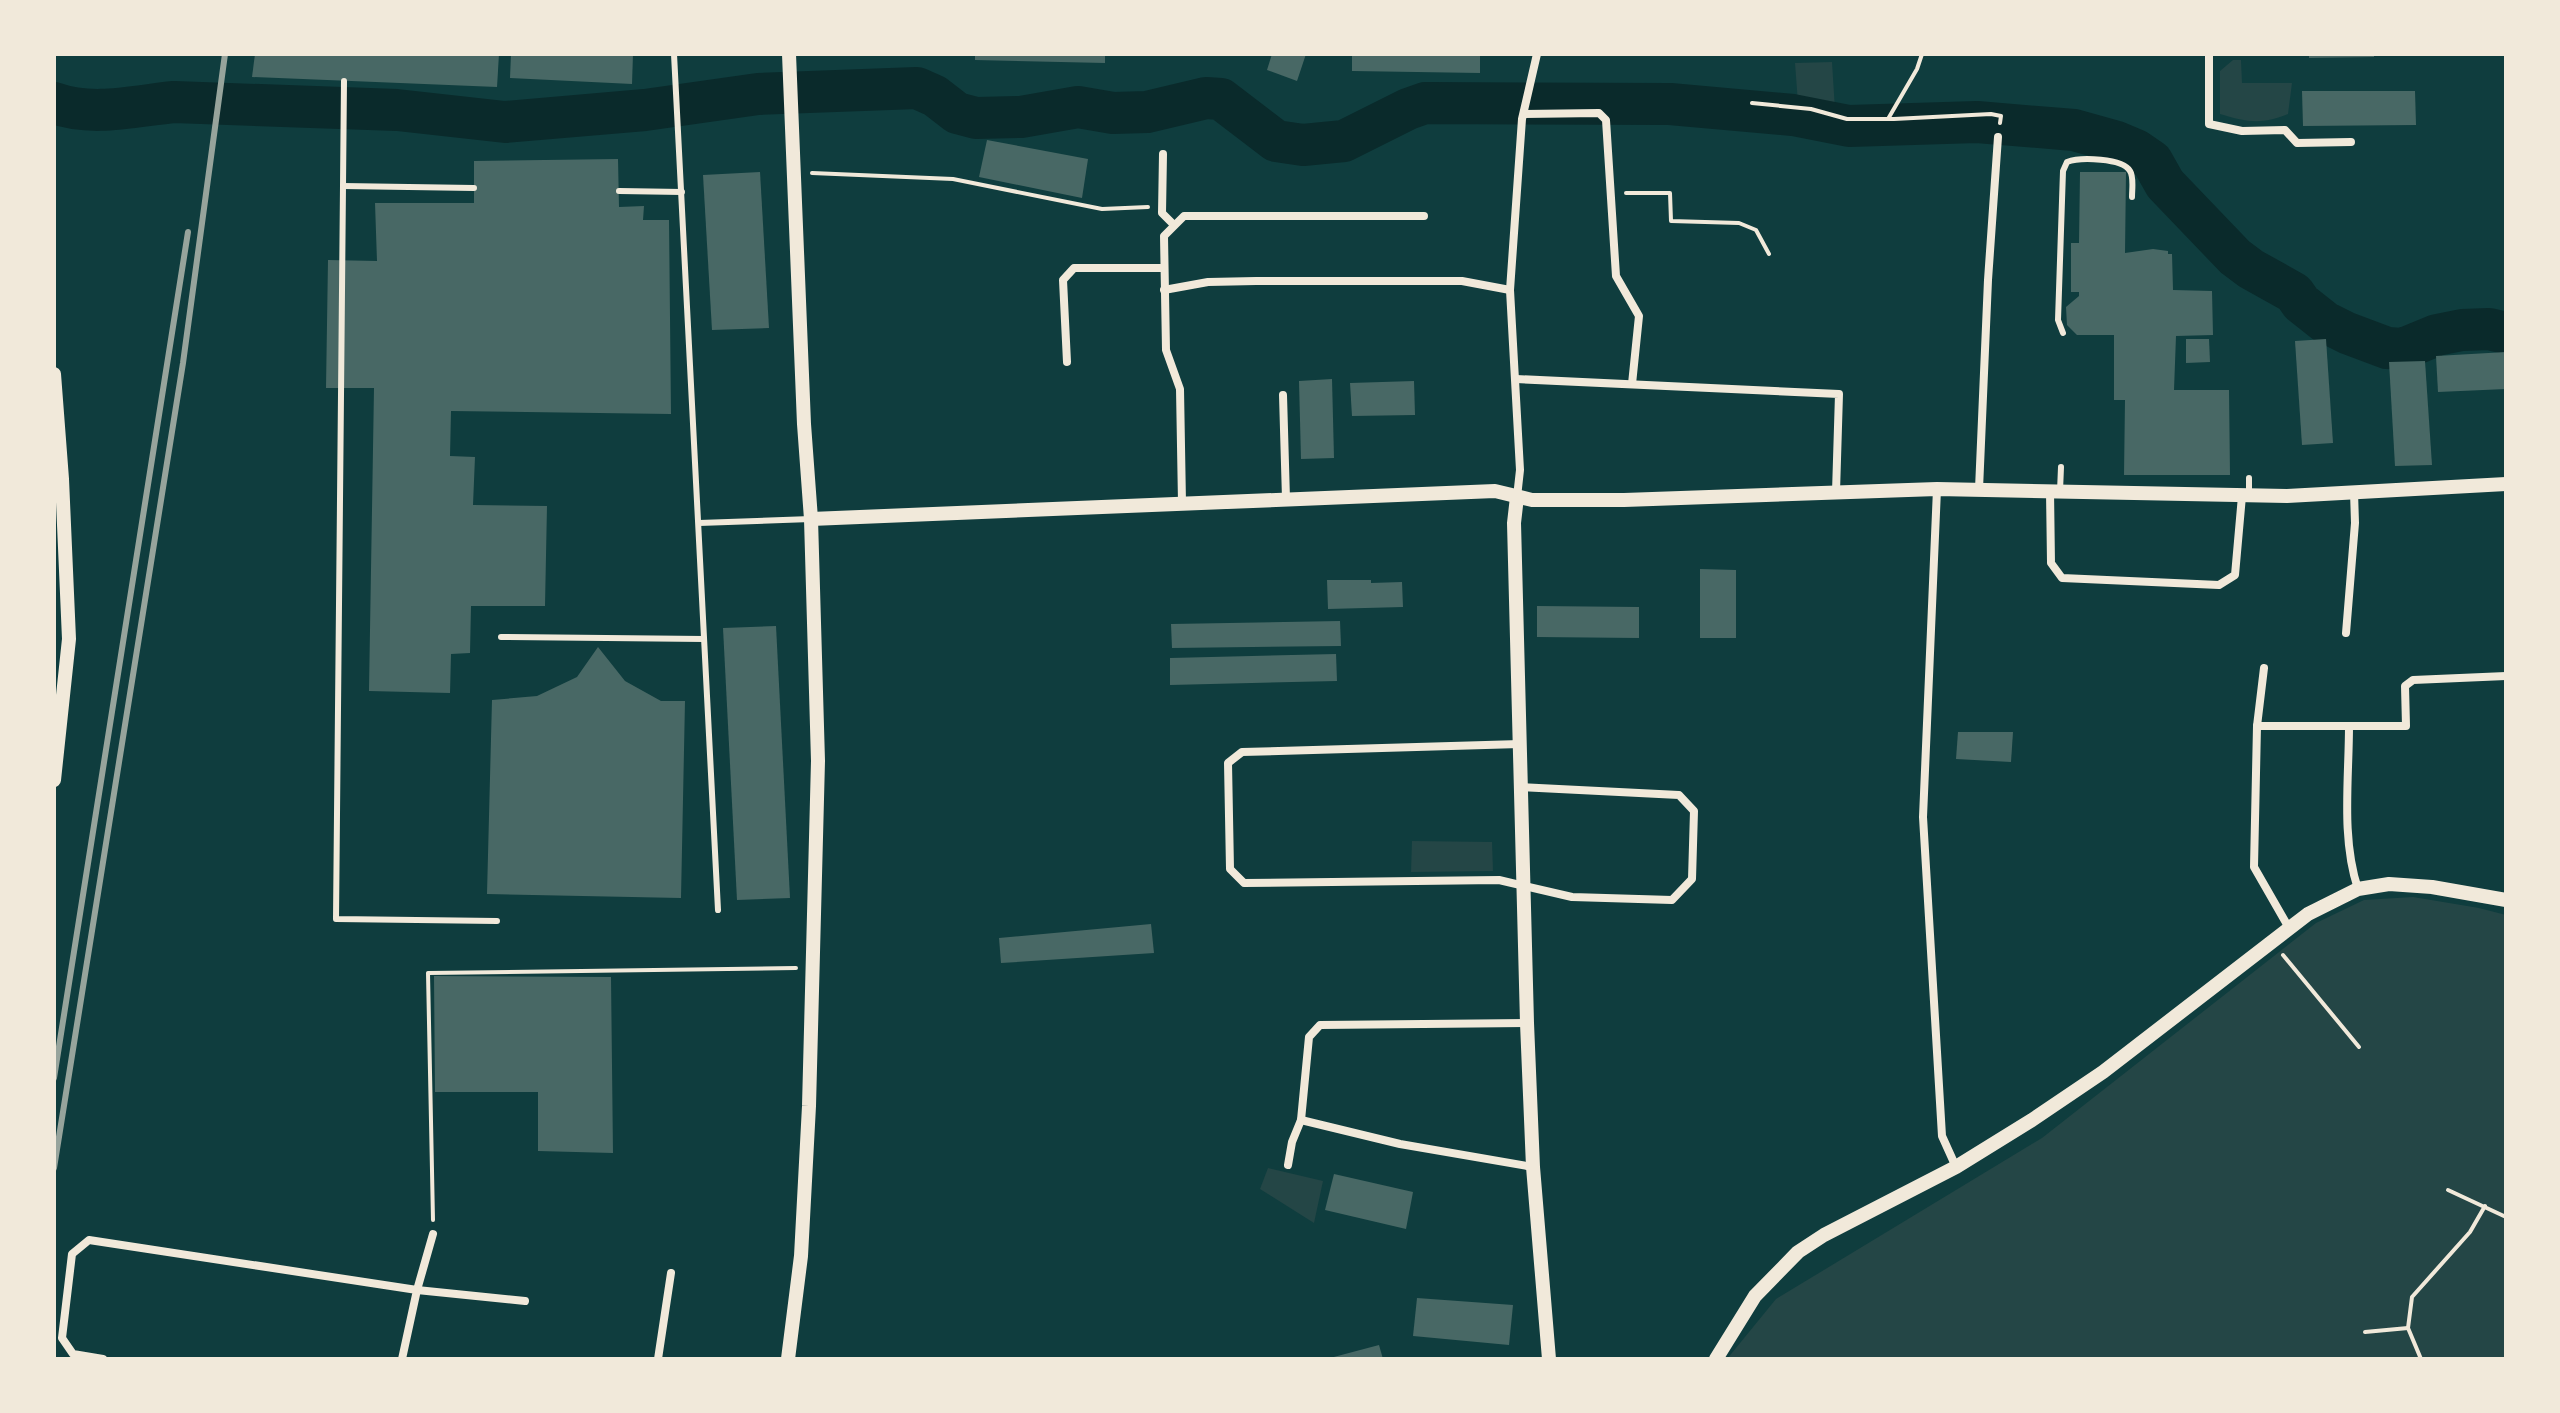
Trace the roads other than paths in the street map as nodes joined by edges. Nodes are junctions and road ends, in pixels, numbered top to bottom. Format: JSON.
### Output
{"nodes":[{"id":1,"x":674,"y":54,"type":"edge"},
{"id":2,"x":789,"y":54,"type":"edge"},
{"id":3,"x":1537,"y":54,"type":"edge"},
{"id":4,"x":2209,"y":54,"type":"edge"},
{"id":5,"x":344,"y":84,"type":"dead end"},
{"id":6,"x":1525,"y":111,"type":"junction"},
{"id":7,"x":1998,"y":137,"type":"dead end"},
{"id":8,"x":2351,"y":142,"type":"dead end"},
{"id":9,"x":1163,"y":154,"type":"dead end"},
{"id":10,"x":343,"y":186,"type":"junction"},
{"id":11,"x":474,"y":188,"type":"dead end"},
{"id":12,"x":619,"y":191,"type":"dead end"},
{"id":13,"x":682,"y":192,"type":"junction"},
{"id":14,"x":2132,"y":197,"type":"dead end"},
{"id":15,"x":1424,"y":216,"type":"dead end"},
{"id":16,"x":1174,"y":225,"type":"junction"},
{"id":17,"x":1164,"y":268,"type":"junction"},
{"id":18,"x":1164,"y":290,"type":"junction"},
{"id":19,"x":1510,"y":290,"type":"junction"},
{"id":20,"x":2063,"y":333,"type":"dead end"},
{"id":21,"x":1067,"y":362,"type":"dead end"},
{"id":22,"x":54,"y":377,"type":"edge"},
{"id":23,"x":1516,"y":379,"type":"junction"},
{"id":24,"x":1632,"y":384,"type":"junction"},
{"id":25,"x":1283,"y":395,"type":"dead end"},
{"id":26,"x":2061,"y":467,"type":"dead end"},
{"id":27,"x":2249,"y":478,"type":"dead end"},
{"id":28,"x":2506,"y":484,"type":"edge"},
{"id":29,"x":1937,"y":489,"type":"junction"},
{"id":30,"x":1979,"y":489,"type":"junction"},
{"id":31,"x":2055,"y":491,"type":"junction"},
{"id":32,"x":1836,"y":492,"type":"junction"},
{"id":33,"x":2354,"y":492,"type":"junction"},
{"id":34,"x":2246,"y":496,"type":"junction"},
{"id":35,"x":1517,"y":497,"type":"junction"},
{"id":36,"x":1286,"y":499,"type":"junction"},
{"id":37,"x":1182,"y":503,"type":"junction"},
{"id":38,"x":811,"y":519,"type":"junction"},
{"id":39,"x":699,"y":523,"type":"junction"},
{"id":40,"x":60,"y":538,"type":"edge"},
{"id":41,"x":2346,"y":633,"type":"dead end"},
{"id":42,"x":501,"y":637,"type":"dead end"},
{"id":43,"x":704,"y":639,"type":"junction"},
{"id":44,"x":2264,"y":668,"type":"dead end"},
{"id":45,"x":2506,"y":676,"type":"edge"},
{"id":46,"x":2257,"y":726,"type":"junction"},
{"id":47,"x":2349,"y":726,"type":"junction"},
{"id":48,"x":1520,"y":744,"type":"junction"},
{"id":49,"x":54,"y":780,"type":"edge"},
{"id":50,"x":1521,"y":787,"type":"junction"},
{"id":51,"x":1523,"y":885,"type":"junction"},
{"id":52,"x":2358,"y":889,"type":"junction"},
{"id":53,"x":2506,"y":900,"type":"edge"},
{"id":54,"x":718,"y":910,"type":"dead end"},
{"id":55,"x":497,"y":921,"type":"dead end"},
{"id":56,"x":2289,"y":928,"type":"junction"},
{"id":57,"x":1527,"y":1023,"type":"junction"},
{"id":58,"x":1301,"y":1120,"type":"junction"},
{"id":59,"x":1288,"y":1165,"type":"dead end"},
{"id":60,"x":1533,"y":1167,"type":"junction"},
{"id":61,"x":1956,"y":1167,"type":"junction"},
{"id":62,"x":433,"y":1234,"type":"road end"},
{"id":63,"x":671,"y":1273,"type":"dead end"},
{"id":64,"x":417,"y":1290,"type":"junction"},
{"id":65,"x":525,"y":1301,"type":"dead end"},
{"id":66,"x":103,"y":1359,"type":"edge"},
{"id":67,"x":402,"y":1359,"type":"edge"},
{"id":68,"x":658,"y":1359,"type":"edge"},
{"id":69,"x":788,"y":1359,"type":"edge"},
{"id":70,"x":1549,"y":1359,"type":"edge"},
{"id":71,"x":1716,"y":1359,"type":"edge"}],
"edges":[{"from":1,"to":13,"type":"lane"},
{"from":2,"to":38,"type":"street"},
{"from":3,"to":6,"type":"street"},
{"from":4,"to":8,"type":"street"},
{"from":5,"to":10,"type":"lane"},
{"from":6,"to":19,"type":"street"},
{"from":6,"to":24,"type":"street"},
{"from":7,"to":30,"type":"street"},
{"from":9,"to":16,"type":"street"},
{"from":10,"to":11,"type":"lane"},
{"from":10,"to":55,"type":"lane"},
{"from":12,"to":13,"type":"lane"},
{"from":13,"to":39,"type":"lane"},
{"from":14,"to":20,"type":"lane"},
{"from":15,"to":16,"type":"street"},
{"from":16,"to":17,"type":"street"},
{"from":17,"to":18,"type":"street"},
{"from":17,"to":21,"type":"street"},
{"from":18,"to":19,"type":"street"},
{"from":18,"to":37,"type":"street"},
{"from":19,"to":23,"type":"street"},
{"from":22,"to":40,"type":"street"},
{"from":23,"to":24,"type":"street"},
{"from":23,"to":35,"type":"street"},
{"from":24,"to":32,"type":"street"},
{"from":25,"to":36,"type":"street"},
{"from":26,"to":31,"type":"lane"},
{"from":27,"to":34,"type":"lane"},
{"from":28,"to":33,"type":"street"},
{"from":29,"to":30,"type":"street"},
{"from":29,"to":32,"type":"street"},
{"from":29,"to":61,"type":"street"},
{"from":30,"to":31,"type":"street"},
{"from":31,"to":34,"type":"street"},
{"from":31,"to":34,"type":"street"},
{"from":32,"to":35,"type":"street"},
{"from":33,"to":34,"type":"street"},
{"from":33,"to":41,"type":"street"},
{"from":35,"to":36,"type":"street"},
{"from":35,"to":48,"type":"street"},
{"from":36,"to":37,"type":"street"},
{"from":37,"to":38,"type":"street"},
{"from":38,"to":39,"type":"lane"},
{"from":38,"to":69,"type":"street"},
{"from":39,"to":43,"type":"lane"},
{"from":40,"to":49,"type":"street"},
{"from":42,"to":43,"type":"lane"},
{"from":43,"to":54,"type":"lane"},
{"from":44,"to":46,"type":"street"},
{"from":45,"to":47,"type":"street"},
{"from":46,"to":47,"type":"street"},
{"from":46,"to":56,"type":"street"},
{"from":47,"to":52,"type":"street"},
{"from":48,"to":50,"type":"street"},
{"from":48,"to":51,"type":"street"},
{"from":50,"to":51,"type":"street"},
{"from":50,"to":51,"type":"street"},
{"from":51,"to":57,"type":"street"},
{"from":52,"to":53,"type":"street"},
{"from":52,"to":56,"type":"street"},
{"from":56,"to":61,"type":"street"},
{"from":57,"to":58,"type":"street"},
{"from":57,"to":60,"type":"street"},
{"from":58,"to":59,"type":"street"},
{"from":58,"to":60,"type":"street"},
{"from":60,"to":70,"type":"street"},
{"from":61,"to":71,"type":"street"},
{"from":62,"to":64,"type":"street"},
{"from":63,"to":68,"type":"street"},
{"from":64,"to":65,"type":"street"},
{"from":64,"to":66,"type":"street"},
{"from":64,"to":67,"type":"street"}]}
